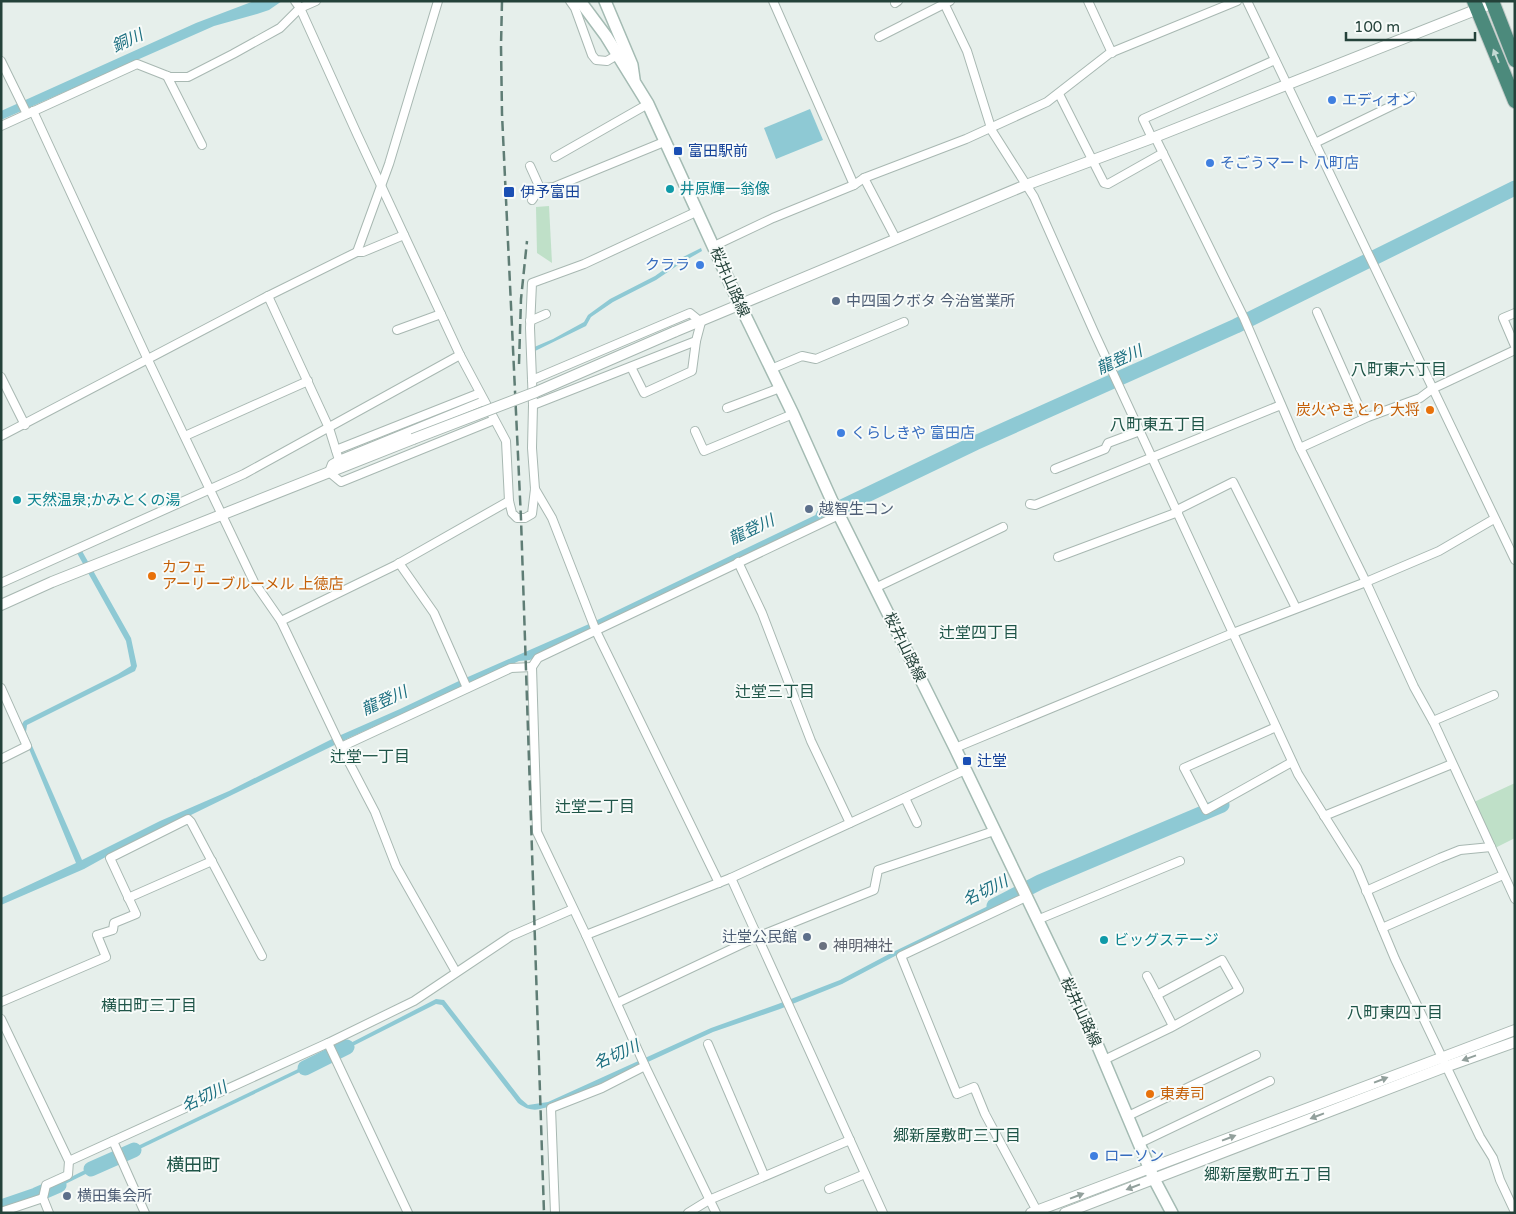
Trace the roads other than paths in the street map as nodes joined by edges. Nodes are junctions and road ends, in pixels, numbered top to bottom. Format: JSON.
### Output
{"nodes":[{"id":1,"x":295,"y":1,"type":"edge"},
{"id":2,"x":316,"y":1,"type":"edge"},
{"id":3,"x":438,"y":1,"type":"edge"},
{"id":4,"x":570,"y":1,"type":"edge"},
{"id":5,"x":580,"y":1,"type":"edge"},
{"id":6,"x":605,"y":1,"type":"edge"},
{"id":7,"x":773,"y":1,"type":"edge"},
{"id":8,"x":1088,"y":1,"type":"edge"},
{"id":9,"x":1237,"y":1,"type":"edge"},
{"id":10,"x":1248,"y":1,"type":"edge"},
{"id":11,"x":946,"y":2,"type":"edge"},
{"id":12,"x":1493,"y":2,"type":"edge"},
{"id":13,"x":1475,"y":5,"type":"edge"},
{"id":14,"x":300,"y":8,"type":"junction"},
{"id":15,"x":879,"y":36,"type":"dead end"},
{"id":16,"x":1112,"y":53,"type":"junction"},
{"id":17,"x":617,"y":55,"type":"junction"},
{"id":18,"x":1275,"y":60,"type":"junction"},
{"id":19,"x":1515,"y":60,"type":"edge"},
{"id":20,"x":1,"y":61,"type":"edge"},
{"id":21,"x":167,"y":76,"type":"junction"},
{"id":22,"x":634,"y":83,"type":"junction"},
{"id":23,"x":1287,"y":84,"type":"junction"},
{"id":24,"x":1058,"y":94,"type":"junction"},
{"id":25,"x":1412,"y":96,"type":"dead end"},
{"id":26,"x":1515,"y":101,"type":"edge"},
{"id":27,"x":648,"y":104,"type":"junction"},
{"id":28,"x":30,"y":113,"type":"junction"},
{"id":29,"x":1,"y":126,"type":"edge"},
{"id":30,"x":992,"y":128,"type":"junction"},
{"id":31,"x":1153,"y":138,"type":"junction"},
{"id":32,"x":664,"y":142,"type":"junction"},
{"id":33,"x":1315,"y":143,"type":"junction"},
{"id":34,"x":202,"y":146,"type":"dead end"},
{"id":35,"x":1163,"y":154,"type":"junction"},
{"id":36,"x":555,"y":157,"type":"dead end"},
{"id":37,"x":1092,"y":161,"type":"junction"},
{"id":38,"x":530,"y":166,"type":"dead end"},
{"id":39,"x":864,"y":178,"type":"junction"},
{"id":40,"x":1026,"y":184,"type":"junction"},
{"id":41,"x":381,"y":185,"type":"junction"},
{"id":42,"x":854,"y":185,"type":"junction"},
{"id":43,"x":536,"y":188,"type":"junction"},
{"id":44,"x":532,"y":200,"type":"dead end"},
{"id":45,"x":698,"y":211,"type":"junction"},
{"id":46,"x":404,"y":235,"type":"junction"},
{"id":47,"x":896,"y":238,"type":"junction"},
{"id":48,"x":714,"y":246,"type":"junction"},
{"id":49,"x":357,"y":252,"type":"junction"},
{"id":50,"x":268,"y":296,"type":"junction"},
{"id":51,"x":740,"y":305,"type":"junction"},
{"id":52,"x":1317,"y":312,"type":"dead end"},
{"id":53,"x":1515,"y":313,"type":"edge"},
{"id":54,"x":441,"y":314,"type":"junction"},
{"id":55,"x":546,"y":314,"type":"dead end"},
{"id":56,"x":530,"y":321,"type":"junction"},
{"id":57,"x":701,"y":322,"type":"junction"},
{"id":58,"x":904,"y":322,"type":"dead end"},
{"id":59,"x":396,"y":330,"type":"dead end"},
{"id":60,"x":696,"y":341,"type":"junction"},
{"id":61,"x":1515,"y":346,"type":"edge"},
{"id":62,"x":1515,"y":350,"type":"edge"},
{"id":63,"x":460,"y":355,"type":"junction"},
{"id":64,"x":148,"y":360,"type":"junction"},
{"id":65,"x":631,"y":367,"type":"junction"},
{"id":66,"x":771,"y":370,"type":"junction"},
{"id":67,"x":1,"y":377,"type":"edge"},
{"id":68,"x":308,"y":380,"type":"junction"},
{"id":69,"x":532,"y":380,"type":"junction"},
{"id":70,"x":780,"y":388,"type":"junction"},
{"id":71,"x":1432,"y":389,"type":"junction"},
{"id":72,"x":480,"y":393,"type":"junction"},
{"id":73,"x":484,"y":401,"type":"junction"},
{"id":74,"x":533,"y":405,"type":"junction"},
{"id":75,"x":1281,"y":405,"type":"junction"},
{"id":76,"x":727,"y":408,"type":"dead end"},
{"id":77,"x":793,"y":414,"type":"junction"},
{"id":78,"x":1364,"y":418,"type":"junction"},
{"id":79,"x":494,"y":420,"type":"junction"},
{"id":80,"x":25,"y":425,"type":"junction"},
{"id":81,"x":329,"y":428,"type":"junction"},
{"id":82,"x":695,"y":431,"type":"dead end"},
{"id":83,"x":1140,"y":431,"type":"junction"},
{"id":84,"x":1,"y":436,"type":"edge"},
{"id":85,"x":185,"y":436,"type":"junction"},
{"id":86,"x":1300,"y":448,"type":"junction"},
{"id":87,"x":336,"y":450,"type":"junction"},
{"id":88,"x":1152,"y":457,"type":"junction"},
{"id":89,"x":339,"y":460,"type":"junction"},
{"id":90,"x":1055,"y":469,"type":"dead end"},
{"id":91,"x":329,"y":472,"type":"junction"},
{"id":92,"x":210,"y":488,"type":"junction"},
{"id":93,"x":535,"y":489,"type":"junction"},
{"id":94,"x":508,"y":501,"type":"junction"},
{"id":95,"x":1030,"y":504,"type":"dead end"},
{"id":96,"x":1177,"y":511,"type":"junction"},
{"id":97,"x":839,"y":514,"type":"junction"},
{"id":98,"x":223,"y":515,"type":"junction"},
{"id":99,"x":1494,"y":518,"type":"junction"},
{"id":100,"x":1003,"y":527,"type":"dead end"},
{"id":101,"x":1058,"y":557,"type":"dead end"},
{"id":102,"x":1515,"y":560,"type":"edge"},
{"id":103,"x":738,"y":562,"type":"junction"},
{"id":104,"x":398,"y":563,"type":"junction"},
{"id":105,"x":1366,"y":582,"type":"junction"},
{"id":106,"x":1,"y":583,"type":"edge"},
{"id":107,"x":876,"y":588,"type":"junction"},
{"id":108,"x":1,"y":604,"type":"edge"},
{"id":109,"x":1296,"y":608,"type":"junction"},
{"id":110,"x":282,"y":621,"type":"junction"},
{"id":111,"x":596,"y":631,"type":"junction"},
{"id":112,"x":1233,"y":633,"type":"junction"},
{"id":113,"x":532,"y":667,"type":"junction"},
{"id":114,"x":1,"y":688,"type":"edge"},
{"id":115,"x":467,"y":688,"type":"junction"},
{"id":116,"x":1494,"y":695,"type":"dead end"},
{"id":117,"x":1433,"y":722,"type":"junction"},
{"id":118,"x":1276,"y":727,"type":"junction"},
{"id":119,"x":341,"y":747,"type":"junction"},
{"id":120,"x":955,"y":748,"type":"junction"},
{"id":121,"x":1,"y":759,"type":"edge"},
{"id":122,"x":1292,"y":762,"type":"junction"},
{"id":123,"x":1452,"y":764,"type":"junction"},
{"id":124,"x":965,"y":770,"type":"junction"},
{"id":125,"x":905,"y":798,"type":"junction"},
{"id":126,"x":1324,"y":816,"type":"junction"},
{"id":127,"x":850,"y":823,"type":"junction"},
{"id":128,"x":916,"y":823,"type":"dead end"},
{"id":129,"x":994,"y":831,"type":"junction"},
{"id":130,"x":1490,"y":847,"type":"junction"},
{"id":131,"x":212,"y":861,"type":"junction"},
{"id":132,"x":1180,"y":861,"type":"dead end"},
{"id":133,"x":1503,"y":875,"type":"junction"},
{"id":134,"x":730,"y":878,"type":"junction"},
{"id":135,"x":719,"y":883,"type":"junction"},
{"id":136,"x":1366,"y":891,"type":"junction"},
{"id":137,"x":1026,"y":897,"type":"junction"},
{"id":138,"x":128,"y":898,"type":"junction"},
{"id":139,"x":1515,"y":899,"type":"edge"},
{"id":140,"x":573,"y":908,"type":"junction"},
{"id":141,"x":1038,"y":920,"type":"junction"},
{"id":142,"x":1382,"y":928,"type":"junction"},
{"id":143,"x":586,"y":935,"type":"junction"},
{"id":144,"x":756,"y":937,"type":"junction"},
{"id":145,"x":262,"y":956,"type":"dead end"},
{"id":146,"x":456,"y":972,"type":"junction"},
{"id":147,"x":1147,"y":976,"type":"dead end"},
{"id":148,"x":1157,"y":995,"type":"junction"},
{"id":149,"x":1,"y":1002,"type":"edge"},
{"id":150,"x":617,"y":1002,"type":"junction"},
{"id":151,"x":1,"y":1019,"type":"edge"},
{"id":152,"x":1173,"y":1026,"type":"junction"},
{"id":153,"x":1515,"y":1030,"type":"edge"},
{"id":154,"x":1515,"y":1042,"type":"edge"},
{"id":155,"x":328,"y":1043,"type":"junction"},
{"id":156,"x":708,"y":1044,"type":"dead end"},
{"id":157,"x":1256,"y":1055,"type":"dead end"},
{"id":158,"x":1104,"y":1060,"type":"junction"},
{"id":159,"x":1443,"y":1062,"type":"junction"},
{"id":160,"x":645,"y":1066,"type":"junction"},
{"id":161,"x":1270,"y":1080,"type":"dead end"},
{"id":162,"x":1128,"y":1116,"type":"junction"},
{"id":163,"x":850,"y":1140,"type":"junction"},
{"id":164,"x":113,"y":1141,"type":"junction"},
{"id":165,"x":1140,"y":1143,"type":"junction"},
{"id":166,"x":69,"y":1161,"type":"junction"},
{"id":167,"x":865,"y":1174,"type":"junction"},
{"id":168,"x":1152,"y":1174,"type":"junction"},
{"id":169,"x":764,"y":1176,"type":"junction"},
{"id":170,"x":829,"y":1189,"type":"dead end"},
{"id":171,"x":43,"y":1198,"type":"junction"},
{"id":172,"x":709,"y":1200,"type":"junction"},
{"id":173,"x":1,"y":1212,"type":"edge"},
{"id":174,"x":1034,"y":1212,"type":"edge"},
{"id":175,"x":1515,"y":1212,"type":"edge"},
{"id":176,"x":49,"y":1213,"type":"edge"},
{"id":177,"x":145,"y":1213,"type":"edge"},
{"id":178,"x":408,"y":1213,"type":"edge"},
{"id":179,"x":555,"y":1213,"type":"edge"},
{"id":180,"x":688,"y":1213,"type":"edge"},
{"id":181,"x":716,"y":1213,"type":"edge"},
{"id":182,"x":883,"y":1213,"type":"edge"},
{"id":183,"x":1065,"y":1213,"type":"edge"},
{"id":184,"x":1172,"y":1213,"type":"edge"}],
"edges":[{"from":1,"to":14,"type":"street"},
{"from":2,"to":14,"type":"street"},
{"from":3,"to":41,"type":"street"},
{"from":4,"to":17,"type":"street"},
{"from":5,"to":17,"type":"main road","name":"桜井山路線"},
{"from":6,"to":22,"type":"main road","name":"桜井山路線"},
{"from":7,"to":42,"type":"street"},
{"from":8,"to":16,"type":"street"},
{"from":9,"to":16,"type":"street"},
{"from":10,"to":18,"type":"street"},
{"from":11,"to":15,"type":"street"},
{"from":11,"to":30,"type":"street"},
{"from":12,"to":13,"type":"street"},
{"from":12,"to":19,"type":"highway"},
{"from":13,"to":23,"type":"street"},
{"from":26,"to":13,"type":"highway","one_way":true},
{"from":14,"to":21,"type":"street"},
{"from":14,"to":41,"type":"street"},
{"from":16,"to":24,"type":"street"},
{"from":17,"to":22,"type":"main road","name":"桜井山路線"},
{"from":18,"to":23,"type":"street"},
{"from":18,"to":31,"type":"street"},
{"from":20,"to":28,"type":"street"},
{"from":21,"to":28,"type":"street"},
{"from":21,"to":34,"type":"street"},
{"from":22,"to":27,"type":"main road","name":"桜井山路線"},
{"from":23,"to":31,"type":"street"},
{"from":23,"to":33,"type":"street"},
{"from":24,"to":30,"type":"street"},
{"from":24,"to":37,"type":"street"},
{"from":25,"to":33,"type":"street"},
{"from":27,"to":32,"type":"main road","name":"桜井山路線"},
{"from":27,"to":36,"type":"street"},
{"from":28,"to":29,"type":"street"},
{"from":28,"to":64,"type":"street"},
{"from":30,"to":39,"type":"street"},
{"from":30,"to":40,"type":"street"},
{"from":31,"to":35,"type":"street"},
{"from":31,"to":37,"type":"street"},
{"from":32,"to":43,"type":"street"},
{"from":32,"to":45,"type":"main road","name":"桜井山路線"},
{"from":33,"to":71,"type":"street"},
{"from":35,"to":37,"type":"street"},
{"from":35,"to":75,"type":"street"},
{"from":37,"to":40,"type":"street"},
{"from":38,"to":43,"type":"street"},
{"from":39,"to":42,"type":"street"},
{"from":39,"to":47,"type":"street"},
{"from":40,"to":47,"type":"street"},
{"from":40,"to":83,"type":"street"},
{"from":41,"to":46,"type":"street"},
{"from":41,"to":49,"type":"street"},
{"from":42,"to":48,"type":"street"},
{"from":43,"to":44,"type":"street"},
{"from":45,"to":48,"type":"main road","name":"桜井山路線"},
{"from":45,"to":56,"type":"street"},
{"from":46,"to":49,"type":"street"},
{"from":46,"to":54,"type":"street"},
{"from":47,"to":51,"type":"street"},
{"from":48,"to":51,"type":"main road","name":"桜井山路線"},
{"from":49,"to":50,"type":"street"},
{"from":50,"to":64,"type":"street"},
{"from":50,"to":68,"type":"street"},
{"from":51,"to":57,"type":"street"},
{"from":51,"to":66,"type":"main road","name":"桜井山路線"},
{"from":52,"to":78,"type":"street"},
{"from":53,"to":61,"type":"street"},
{"from":54,"to":59,"type":"street"},
{"from":54,"to":63,"type":"street"},
{"from":55,"to":56,"type":"street"},
{"from":56,"to":69,"type":"street"},
{"from":57,"to":60,"type":"street"},
{"from":57,"to":69,"type":"street"},
{"from":57,"to":91,"type":"street","bridge":true},
{"from":58,"to":66,"type":"street"},
{"from":60,"to":65,"type":"street"},
{"from":60,"to":65,"type":"street"},
{"from":62,"to":71,"type":"street"},
{"from":63,"to":72,"type":"street"},
{"from":63,"to":81,"type":"street"},
{"from":64,"to":80,"type":"street"},
{"from":64,"to":85,"type":"street"},
{"from":65,"to":74,"type":"street"},
{"from":66,"to":70,"type":"main road","name":"桜井山路線"},
{"from":67,"to":80,"type":"street"},
{"from":68,"to":81,"type":"street"},
{"from":68,"to":85,"type":"street"},
{"from":69,"to":74,"type":"street"},
{"from":70,"to":76,"type":"street"},
{"from":70,"to":77,"type":"main road","name":"桜井山路線"},
{"from":71,"to":78,"type":"street"},
{"from":71,"to":99,"type":"street"},
{"from":72,"to":73,"type":"street"},
{"from":72,"to":87,"type":"street"},
{"from":73,"to":79,"type":"street"},
{"from":73,"to":89,"type":"street"},
{"from":74,"to":93,"type":"street"},
{"from":75,"to":86,"type":"street"},
{"from":75,"to":88,"type":"street"},
{"from":77,"to":82,"type":"street"},
{"from":77,"to":97,"type":"main road","name":"桜井山路線"},
{"from":78,"to":86,"type":"street"},
{"from":79,"to":91,"type":"street"},
{"from":79,"to":94,"type":"street"},
{"from":80,"to":84,"type":"street"},
{"from":81,"to":87,"type":"street"},
{"from":81,"to":92,"type":"street"},
{"from":83,"to":88,"type":"street"},
{"from":83,"to":90,"type":"street"},
{"from":85,"to":92,"type":"street"},
{"from":86,"to":105,"type":"street"},
{"from":87,"to":89,"type":"street"},
{"from":88,"to":95,"type":"street"},
{"from":88,"to":96,"type":"street"},
{"from":89,"to":91,"type":"street"},
{"from":91,"to":98,"type":"street"},
{"from":92,"to":98,"type":"street"},
{"from":92,"to":106,"type":"street"},
{"from":93,"to":94,"type":"street"},
{"from":93,"to":111,"type":"street"},
{"from":94,"to":104,"type":"street"},
{"from":96,"to":101,"type":"street"},
{"from":96,"to":109,"type":"street"},
{"from":96,"to":112,"type":"street"},
{"from":97,"to":103,"type":"street"},
{"from":97,"to":107,"type":"main road","name":"桜井山路線"},
{"from":98,"to":108,"type":"street"},
{"from":98,"to":110,"type":"street"},
{"from":99,"to":102,"type":"street"},
{"from":99,"to":105,"type":"street"},
{"from":100,"to":107,"type":"street"},
{"from":103,"to":111,"type":"street"},
{"from":103,"to":127,"type":"street"},
{"from":104,"to":110,"type":"street"},
{"from":104,"to":115,"type":"street"},
{"from":105,"to":109,"type":"street"},
{"from":105,"to":117,"type":"street"},
{"from":107,"to":120,"type":"main road","name":"桜井山路線"},
{"from":109,"to":112,"type":"street"},
{"from":110,"to":119,"type":"street"},
{"from":111,"to":113,"type":"street"},
{"from":111,"to":135,"type":"street"},
{"from":112,"to":118,"type":"street"},
{"from":112,"to":120,"type":"street"},
{"from":113,"to":115,"type":"street"},
{"from":113,"to":140,"type":"street"},
{"from":114,"to":121,"type":"street"},
{"from":115,"to":119,"type":"street"},
{"from":116,"to":117,"type":"street"},
{"from":117,"to":123,"type":"street"},
{"from":118,"to":122,"type":"street"},
{"from":118,"to":122,"type":"street"},
{"from":119,"to":146,"type":"street"},
{"from":120,"to":124,"type":"main road","name":"桜井山路線"},
{"from":122,"to":126,"type":"street"},
{"from":123,"to":126,"type":"street"},
{"from":123,"to":130,"type":"street"},
{"from":124,"to":125,"type":"street"},
{"from":124,"to":129,"type":"main road","name":"桜井山路線"},
{"from":125,"to":127,"type":"street"},
{"from":125,"to":128,"type":"street"},
{"from":126,"to":136,"type":"street"},
{"from":127,"to":134,"type":"street"},
{"from":129,"to":137,"type":"main road","name":"桜井山路線"},
{"from":129,"to":144,"type":"street"},
{"from":130,"to":133,"type":"street"},
{"from":130,"to":136,"type":"street"},
{"from":131,"to":138,"type":"street"},
{"from":131,"to":138,"type":"street"},
{"from":131,"to":145,"type":"street"},
{"from":132,"to":141,"type":"street"},
{"from":133,"to":139,"type":"street"},
{"from":133,"to":142,"type":"street"},
{"from":134,"to":135,"type":"street"},
{"from":134,"to":144,"type":"street"},
{"from":135,"to":143,"type":"street"},
{"from":136,"to":142,"type":"street"},
{"from":137,"to":141,"type":"main road","name":"桜井山路線"},
{"from":137,"to":174,"type":"street"},
{"from":138,"to":149,"type":"street"},
{"from":140,"to":143,"type":"street"},
{"from":140,"to":146,"type":"street"},
{"from":141,"to":158,"type":"main road","name":"桜井山路線"},
{"from":142,"to":159,"type":"street"},
{"from":143,"to":150,"type":"street"},
{"from":144,"to":150,"type":"street"},
{"from":144,"to":163,"type":"street"},
{"from":146,"to":155,"type":"street"},
{"from":147,"to":148,"type":"street"},
{"from":148,"to":152,"type":"street"},
{"from":148,"to":152,"type":"street"},
{"from":150,"to":160,"type":"street"},
{"from":151,"to":166,"type":"street"},
{"from":152,"to":158,"type":"street"},
{"from":153,"to":159,"type":"street"},
{"from":154,"to":159,"type":"street","one_way":true},
{"from":155,"to":164,"type":"street"},
{"from":155,"to":178,"type":"street"},
{"from":156,"to":169,"type":"street"},
{"from":157,"to":162,"type":"street"},
{"from":158,"to":162,"type":"main road","name":"桜井山路線"},
{"from":159,"to":168,"type":"street"},
{"from":159,"to":175,"type":"street"},
{"from":160,"to":172,"type":"street"},
{"from":160,"to":179,"type":"street"},
{"from":161,"to":165,"type":"street"},
{"from":162,"to":165,"type":"main road","name":"桜井山路線"},
{"from":163,"to":167,"type":"street"},
{"from":163,"to":169,"type":"street"},
{"from":164,"to":166,"type":"street"},
{"from":164,"to":177,"type":"street"},
{"from":165,"to":168,"type":"main road","name":"桜井山路線"},
{"from":166,"to":171,"type":"street"},
{"from":167,"to":170,"type":"street"},
{"from":167,"to":182,"type":"street"},
{"from":174,"to":168,"type":"street","one_way":true},
{"from":168,"to":183,"type":"street","one_way":true},
{"from":168,"to":184,"type":"main road","name":"桜井山路線"},
{"from":169,"to":172,"type":"street"},
{"from":171,"to":173,"type":"street"},
{"from":171,"to":176,"type":"street"},
{"from":172,"to":180,"type":"street"},
{"from":172,"to":181,"type":"street"}]}
